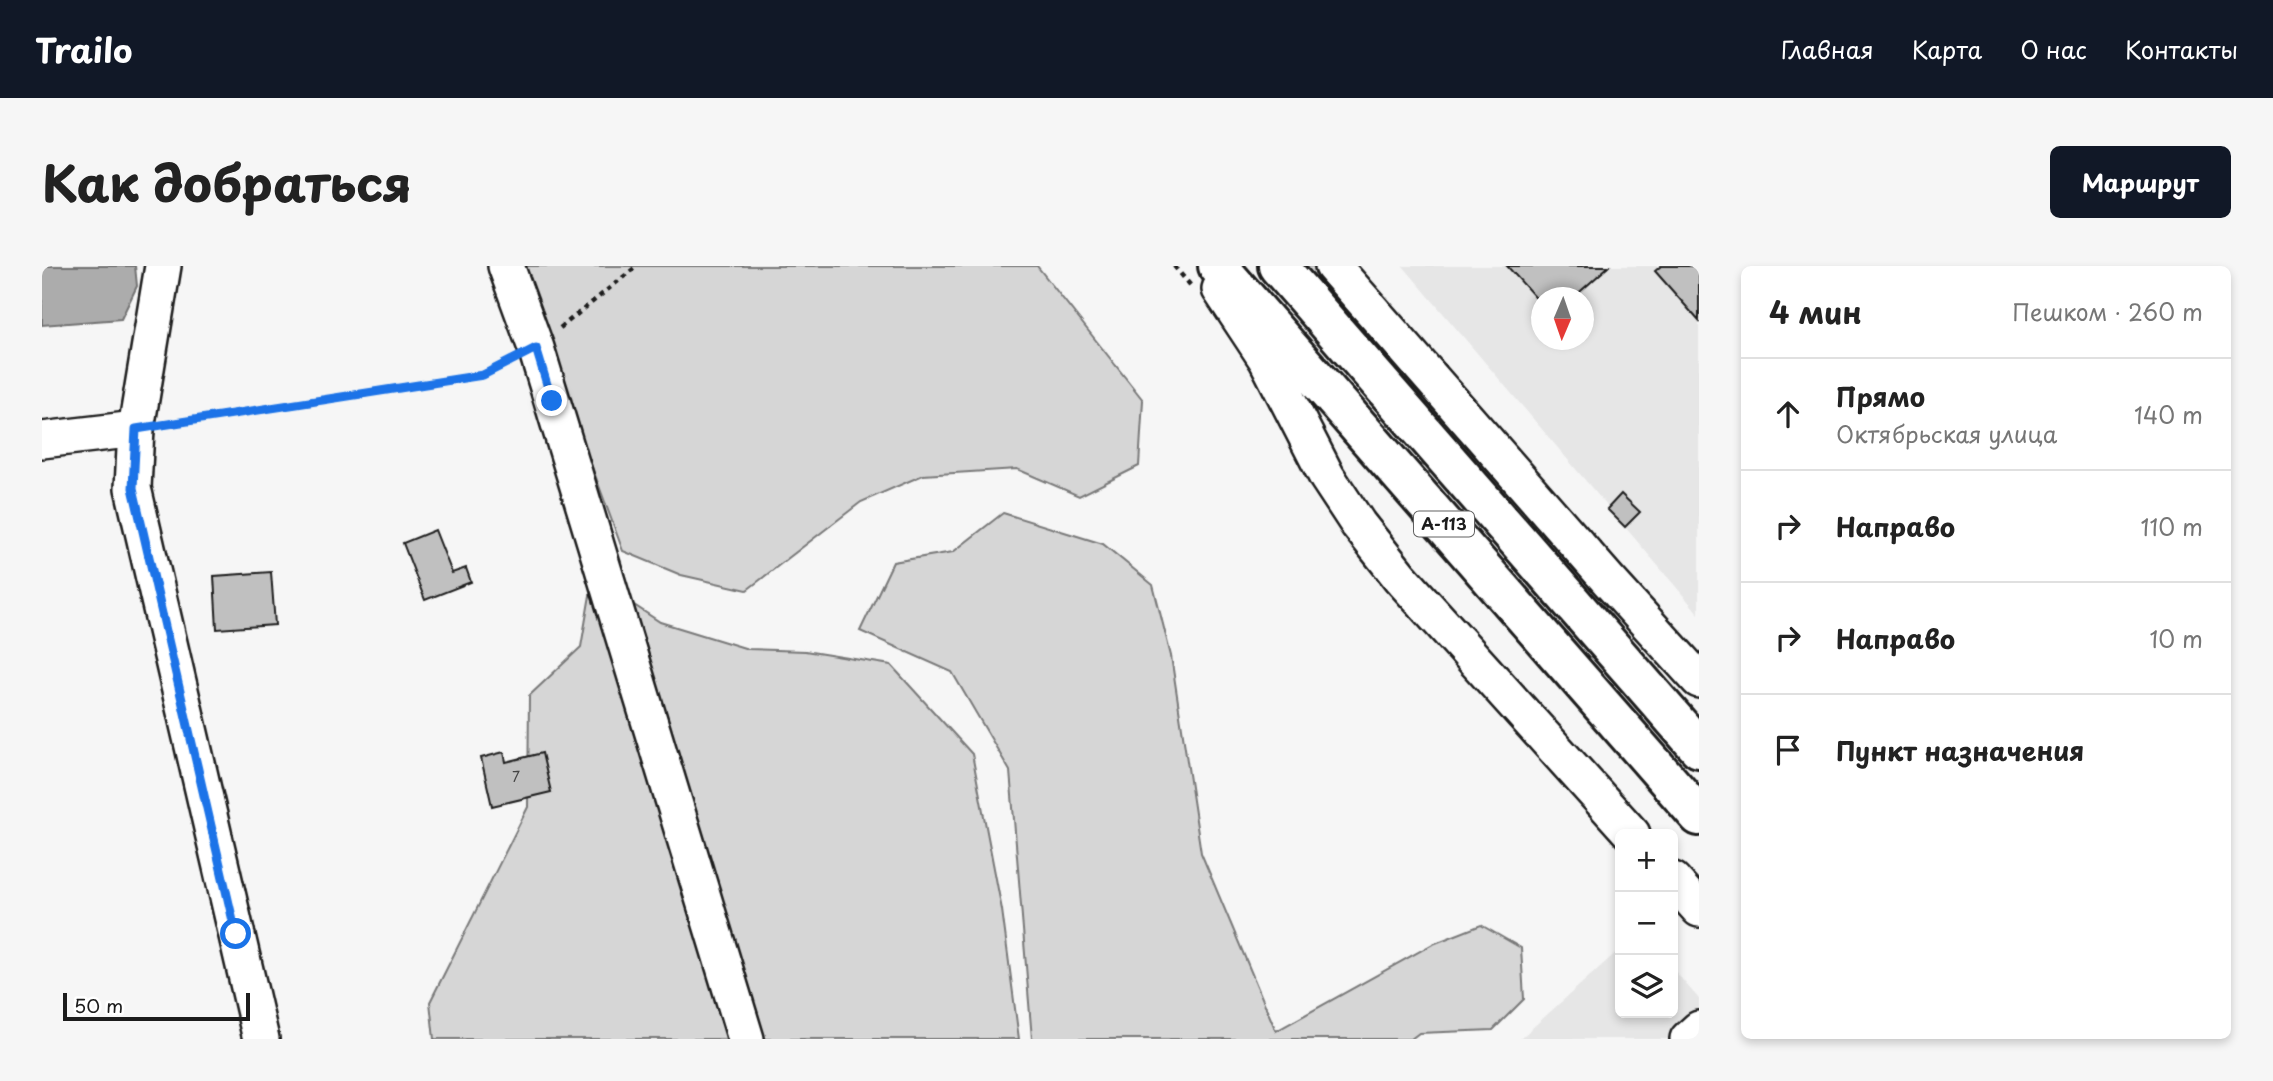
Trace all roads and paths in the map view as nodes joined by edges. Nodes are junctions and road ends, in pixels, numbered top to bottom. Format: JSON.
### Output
{"nodes":[{"id":1,"x":163,"y":266,"type":"edge"},
{"id":2,"x":506,"y":266,"type":"edge"},
{"id":3,"x":638,"y":266,"type":"edge"},
{"id":4,"x":1204,"y":266,"type":"edge"},
{"id":5,"x":1218,"y":266,"type":"edge"},
{"id":6,"x":1278,"y":266,"type":"edge"},
{"id":7,"x":1332,"y":266,"type":"edge"},
{"id":8,"x":536,"y":348,"type":"junction"},
{"id":9,"x":1410,"y":418,"type":"junction"},
{"id":10,"x":136,"y":429,"type":"junction"},
{"id":11,"x":42,"y":440,"type":"edge"},
{"id":12,"x":1699,"y":680,"type":"edge"},
{"id":13,"x":1699,"y":748,"type":"edge"},
{"id":14,"x":1699,"y":816,"type":"edge"},
{"id":15,"x":1627,"y":829,"type":"edge"},
{"id":16,"x":1678,"y":886,"type":"edge"},
{"id":17,"x":1699,"y":909,"type":"edge"},
{"id":18,"x":1699,"y":1029,"type":"edge"},
{"id":19,"x":261,"y":1039,"type":"edge"},
{"id":20,"x":746,"y":1039,"type":"edge"},
{"id":21,"x":1688,"y":1039,"type":"edge"}],
"edges":[{"from":1,"to":10,"type":"street"},
{"from":2,"to":8,"type":"street"},
{"from":3,"to":8,"type":"path"},
{"from":4,"to":15,"type":"street"},
{"from":5,"to":14,"type":"highway","number":"А-113"},
{"from":6,"to":9,"type":"highway","number":"А-113"},
{"from":7,"to":9,"type":"street"},
{"from":7,"to":12,"type":"street"},
{"from":8,"to":10,"type":"path"},
{"from":8,"to":20,"type":"street"},
{"from":9,"to":13,"type":"highway","number":"А-113"},
{"from":10,"to":11,"type":"street"},
{"from":10,"to":19,"type":"street"},
{"from":16,"to":17,"type":"street"},
{"from":18,"to":21,"type":"street"}]}
